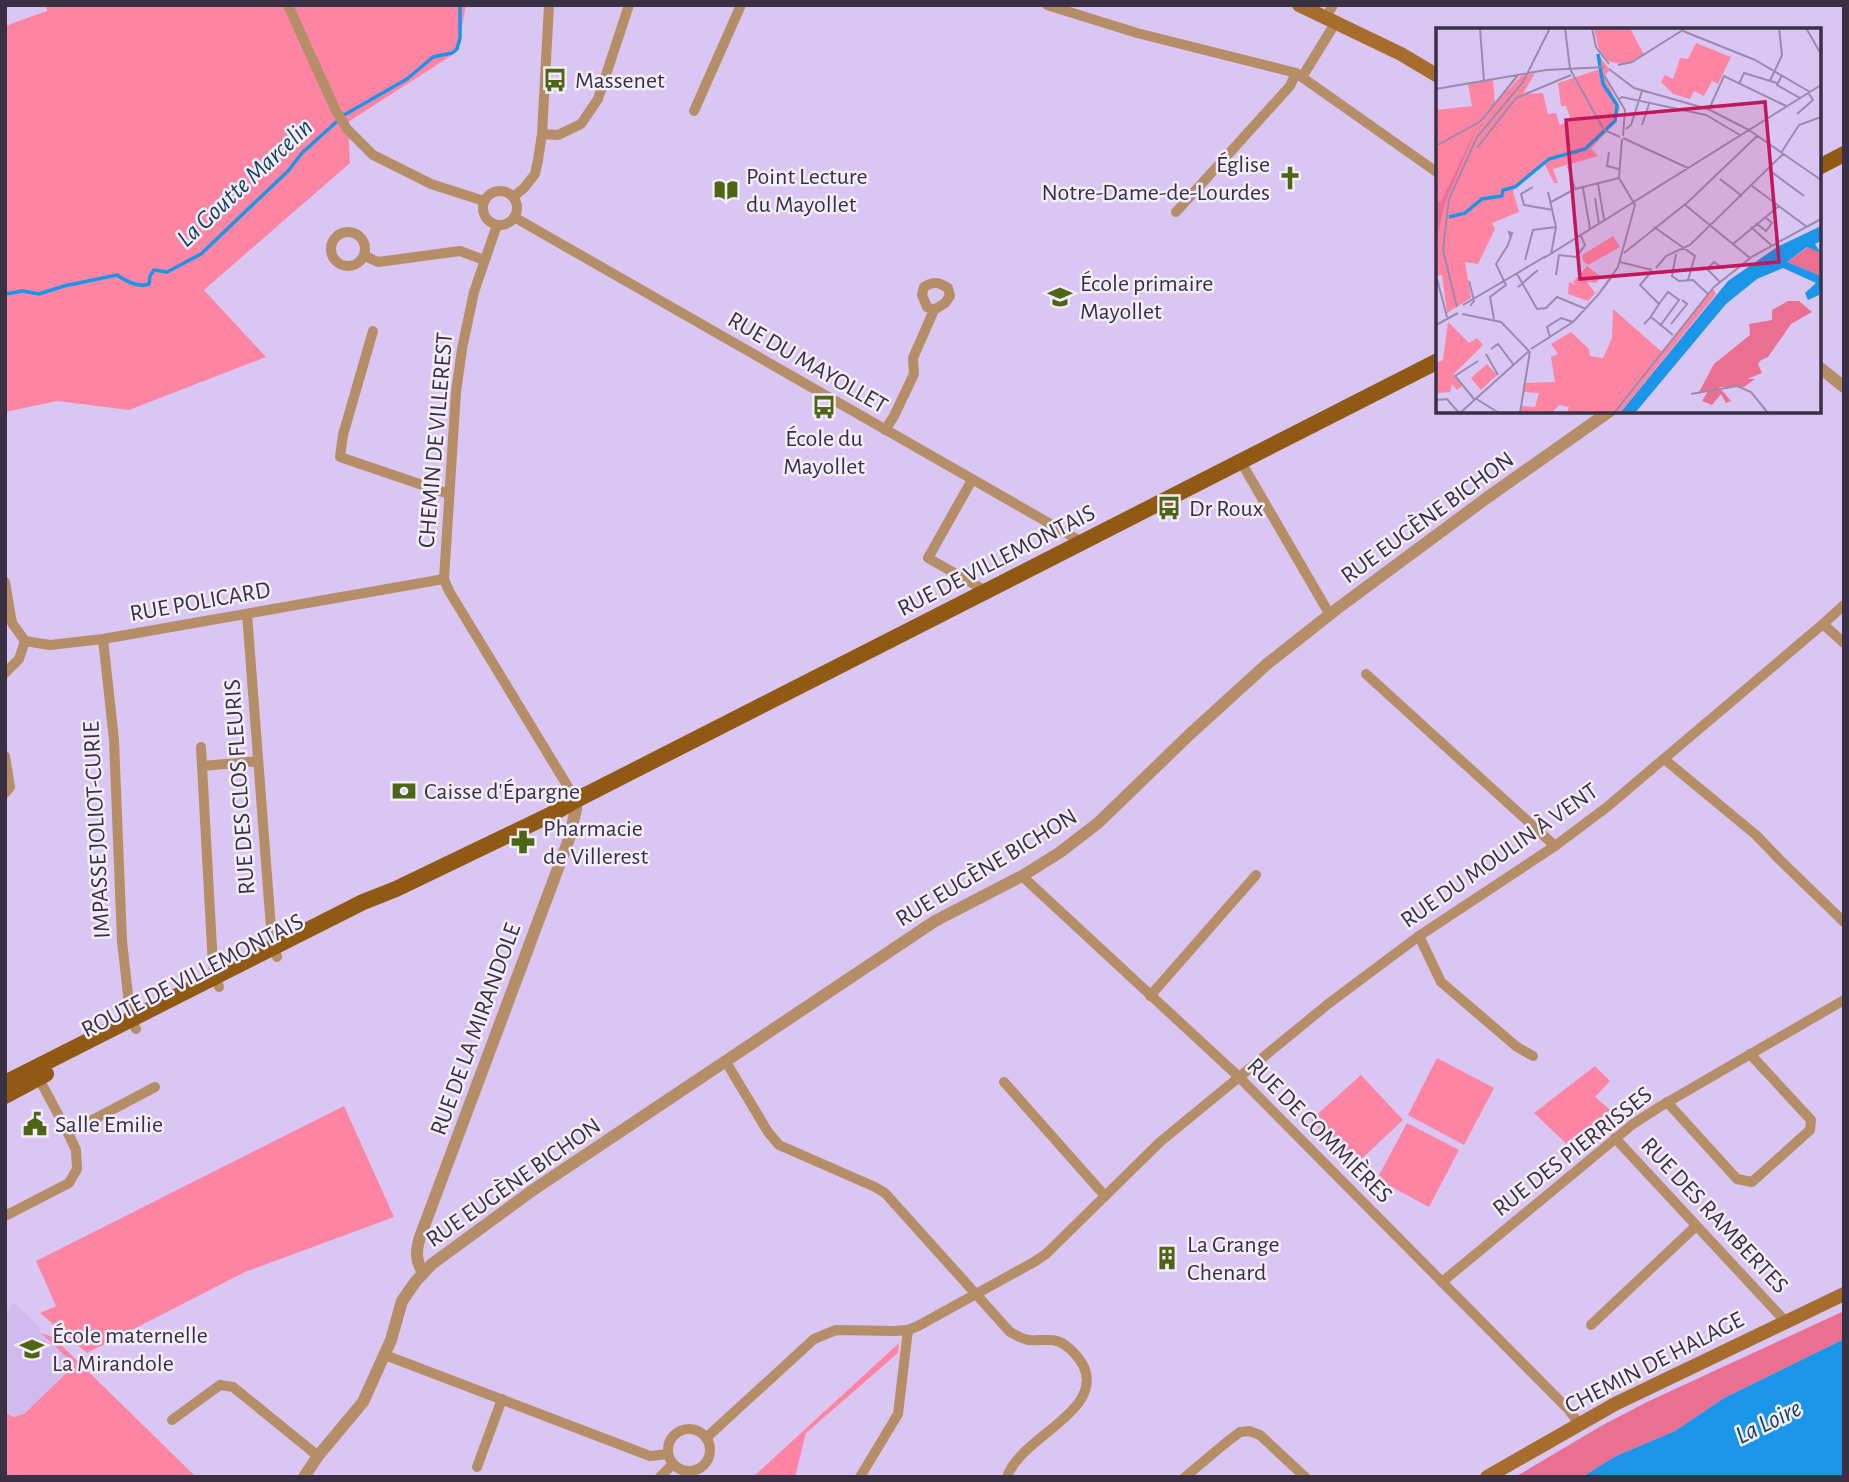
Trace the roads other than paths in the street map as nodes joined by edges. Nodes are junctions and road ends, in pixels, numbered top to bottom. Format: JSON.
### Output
{"nodes":[{"id":1,"x":288,"y":5,"type":"edge"},
{"id":2,"x":549,"y":5,"type":"edge"},
{"id":3,"x":629,"y":5,"type":"edge"},
{"id":4,"x":741,"y":5,"type":"edge"},
{"id":5,"x":1047,"y":5,"type":"edge"},
{"id":6,"x":1299,"y":5,"type":"edge"},
{"id":7,"x":1332,"y":15,"type":"edge"},
{"id":8,"x":1299,"y":75,"type":"junction"},
{"id":9,"x":1436,"y":75,"type":"edge"},
{"id":10,"x":694,"y":111,"type":"dead end"},
{"id":11,"x":542,"y":134,"type":"junction"},
{"id":12,"x":1844,"y":154,"type":"edge"},
{"id":13,"x":1821,"y":166,"type":"edge"},
{"id":14,"x":1436,"y":172,"type":"edge"},
{"id":15,"x":513,"y":197,"type":"junction"},
{"id":16,"x":484,"y":201,"type":"junction"},
{"id":17,"x":1176,"y":212,"type":"dead end"},
{"id":18,"x":514,"y":217,"type":"junction"},
{"id":19,"x":497,"y":225,"type":"junction"},
{"id":20,"x":365,"y":256,"type":"dead end"},
{"id":21,"x":484,"y":260,"type":"junction"},
{"id":22,"x":934,"y":310,"type":"dead end"},
{"id":23,"x":373,"y":331,"type":"dead end"},
{"id":24,"x":1436,"y":362,"type":"edge"},
{"id":25,"x":1821,"y":369,"type":"edge"},
{"id":26,"x":1844,"y":387,"type":"edge"},
{"id":27,"x":1607,"y":413,"type":"edge"},
{"id":28,"x":885,"y":430,"type":"junction"},
{"id":29,"x":1241,"y":463,"type":"junction"},
{"id":30,"x":972,"y":480,"type":"junction"},
{"id":31,"x":449,"y":494,"type":"junction"},
{"id":32,"x":1082,"y":542,"type":"junction"},
{"id":33,"x":444,"y":579,"type":"junction"},
{"id":34,"x":5,"y":582,"type":"edge"},
{"id":35,"x":986,"y":591,"type":"junction"},
{"id":36,"x":1844,"y":605,"type":"edge"},
{"id":37,"x":247,"y":614,"type":"junction"},
{"id":38,"x":1329,"y":615,"type":"junction"},
{"id":39,"x":1823,"y":624,"type":"junction"},
{"id":40,"x":103,"y":639,"type":"junction"},
{"id":41,"x":25,"y":641,"type":"junction"},
{"id":42,"x":1844,"y":643,"type":"edge"},
{"id":43,"x":5,"y":673,"type":"edge"},
{"id":44,"x":1366,"y":674,"type":"dead end"},
{"id":45,"x":201,"y":747,"type":"dead end"},
{"id":46,"x":5,"y":756,"type":"edge"},
{"id":47,"x":1664,"y":759,"type":"junction"},
{"id":48,"x":258,"y":761,"type":"junction"},
{"id":49,"x":203,"y":766,"type":"junction"},
{"id":50,"x":5,"y":793,"type":"edge"},
{"id":51,"x":576,"y":800,"type":"junction"},
{"id":52,"x":1555,"y":846,"type":"junction"},
{"id":53,"x":1022,"y":876,"type":"junction"},
{"id":54,"x":1256,"y":876,"type":"dead end"},
{"id":55,"x":1844,"y":922,"type":"edge"},
{"id":56,"x":1419,"y":936,"type":"junction"},
{"id":57,"x":275,"y":953,"type":"junction"},
{"id":58,"x":218,"y":982,"type":"junction"},
{"id":59,"x":1150,"y":996,"type":"junction"},
{"id":60,"x":1844,"y":1000,"type":"edge"},
{"id":61,"x":134,"y":1024,"type":"junction"},
{"id":62,"x":1750,"y":1054,"type":"junction"},
{"id":63,"x":1533,"y":1056,"type":"dead end"},
{"id":64,"x":726,"y":1062,"type":"junction"},
{"id":65,"x":36,"y":1073,"type":"junction"},
{"id":66,"x":1238,"y":1077,"type":"junction"},
{"id":67,"x":5,"y":1083,"type":"edge"},
{"id":68,"x":1003,"y":1083,"type":"dead end"},
{"id":69,"x":155,"y":1087,"type":"dead end"},
{"id":70,"x":5,"y":1096,"type":"edge"},
{"id":71,"x":1667,"y":1102,"type":"junction"},
{"id":72,"x":68,"y":1133,"type":"junction"},
{"id":73,"x":1615,"y":1138,"type":"junction"},
{"id":74,"x":1105,"y":1196,"type":"junction"},
{"id":75,"x":5,"y":1216,"type":"edge"},
{"id":76,"x":1696,"y":1226,"type":"junction"},
{"id":77,"x":423,"y":1272,"type":"junction"},
{"id":78,"x":1442,"y":1282,"type":"junction"},
{"id":79,"x":976,"y":1294,"type":"junction"},
{"id":80,"x":1844,"y":1294,"type":"edge"},
{"id":81,"x":1785,"y":1321,"type":"junction"},
{"id":82,"x":1591,"y":1325,"type":"dead end"},
{"id":83,"x":908,"y":1330,"type":"junction"},
{"id":84,"x":385,"y":1356,"type":"junction"},
{"id":85,"x":502,"y":1399,"type":"junction"},
{"id":86,"x":172,"y":1420,"type":"dead end"},
{"id":87,"x":1579,"y":1424,"type":"junction"},
{"id":88,"x":706,"y":1437,"type":"junction"},
{"id":89,"x":318,"y":1456,"type":"junction"},
{"id":90,"x":671,"y":1459,"type":"junction"},
{"id":91,"x":477,"y":1467,"type":"dead end"},
{"id":92,"x":297,"y":1477,"type":"edge"},
{"id":93,"x":304,"y":1477,"type":"edge"},
{"id":94,"x":660,"y":1477,"type":"edge"},
{"id":95,"x":860,"y":1477,"type":"edge"},
{"id":96,"x":1007,"y":1477,"type":"edge"},
{"id":97,"x":1185,"y":1477,"type":"edge"},
{"id":98,"x":1305,"y":1477,"type":"edge"},
{"id":99,"x":1488,"y":1477,"type":"edge"}],
"edges":[{"from":1,"to":16,"type":"street"},
{"from":2,"to":11,"type":"street"},
{"from":3,"to":11,"type":"street"},
{"from":4,"to":10,"type":"street"},
{"from":5,"to":8,"type":"street"},
{"from":6,"to":7,"type":"main road"},
{"from":7,"to":8,"type":"street"},
{"from":7,"to":9,"type":"main road"},
{"from":8,"to":14,"type":"street"},
{"from":8,"to":17,"type":"street"},
{"from":11,"to":15,"type":"street"},
{"from":12,"to":13,"type":"main road"},
{"from":15,"to":16,"type":"street"},
{"from":15,"to":18,"type":"street"},
{"from":16,"to":19,"type":"street"},
{"from":18,"to":19,"type":"street"},
{"from":18,"to":28,"type":"street","name":"RUE DU MAYOLLET"},
{"from":19,"to":21,"type":"street","name":"CHEMIN DE VILLEREST"},
{"from":20,"to":21,"type":"street"},
{"from":21,"to":31,"type":"street","name":"CHEMIN DE VILLEREST"},
{"from":22,"to":28,"type":"street"},
{"from":23,"to":31,"type":"street"},
{"from":24,"to":29,"type":"main road","name":"RUE DE VILLEMONTAIS"},
{"from":25,"to":26,"type":"street"},
{"from":27,"to":38,"type":"street","name":"RUE EUGÈNE BICHON"},
{"from":28,"to":30,"type":"street","name":"RUE DU MAYOLLET"},
{"from":29,"to":32,"type":"main road","name":"RUE DE VILLEMONTAIS"},
{"from":29,"to":38,"type":"street"},
{"from":30,"to":32,"type":"street","name":"RUE DU MAYOLLET"},
{"from":30,"to":35,"type":"street"},
{"from":31,"to":33,"type":"street","name":"CHEMIN DE VILLEREST"},
{"from":32,"to":35,"type":"main road","name":"RUE DE VILLEMONTAIS"},
{"from":33,"to":37,"type":"street","name":"RUE POLICARD"},
{"from":33,"to":51,"type":"street"},
{"from":34,"to":41,"type":"street"},
{"from":35,"to":51,"type":"main road","name":"RUE DE VILLEMONTAIS"},
{"from":36,"to":39,"type":"street","name":"RUE DU MOULIN À VENT"},
{"from":37,"to":40,"type":"street","name":"RUE POLICARD"},
{"from":37,"to":48,"type":"street","name":"RUE DES CLOS FLEURIS"},
{"from":38,"to":53,"type":"street","name":"RUE EUGÈNE BICHON"},
{"from":39,"to":42,"type":"street"},
{"from":39,"to":47,"type":"street","name":"RUE DU MOULIN À VENT"},
{"from":40,"to":41,"type":"street","name":"RUE POLICARD"},
{"from":40,"to":61,"type":"street","name":"IMPASSE JOLIOT-CURIE"},
{"from":41,"to":43,"type":"street"},
{"from":44,"to":52,"type":"street"},
{"from":45,"to":49,"type":"street"},
{"from":46,"to":50,"type":"street"},
{"from":47,"to":52,"type":"street","name":"RUE DU MOULIN À VENT"},
{"from":47,"to":55,"type":"street"},
{"from":48,"to":49,"type":"street"},
{"from":48,"to":57,"type":"street","name":"RUE DES CLOS FLEURIS"},
{"from":49,"to":58,"type":"street"},
{"from":51,"to":57,"type":"main road","name":"ROUTE DE VILLEMONTAIS"},
{"from":51,"to":77,"type":"street","name":"RUE DE LA MIRANDOLE"},
{"from":52,"to":56,"type":"street","name":"RUE DU MOULIN À VENT"},
{"from":53,"to":59,"type":"street","name":"RUE DE COMMIÈRES"},
{"from":53,"to":64,"type":"street","name":"RUE EUGÈNE BICHON"},
{"from":54,"to":59,"type":"street"},
{"from":56,"to":63,"type":"street"},
{"from":56,"to":66,"type":"street","name":"RUE DU MOULIN À VENT"},
{"from":57,"to":58,"type":"main road","name":"ROUTE DE VILLEMONTAIS"},
{"from":58,"to":61,"type":"main road","name":"ROUTE DE VILLEMONTAIS"},
{"from":59,"to":66,"type":"street","name":"RUE DE COMMIÈRES"},
{"from":60,"to":62,"type":"street","name":"RUE DES PIERRISSES"},
{"from":61,"to":65,"type":"main road","name":"ROUTE DE VILLEMONTAIS"},
{"from":62,"to":71,"type":"street","name":"RUE DES PIERRISSES"},
{"from":62,"to":71,"type":"street"},
{"from":64,"to":77,"type":"street","name":"RUE EUGÈNE BICHON"},
{"from":64,"to":79,"type":"street"},
{"from":65,"to":67,"type":"main road","name":"ROUTE DE VILLEMONTAIS"},
{"from":65,"to":70,"type":"main road","name":"ROUTE DE VILLEMONTAIS"},
{"from":65,"to":72,"type":"street"},
{"from":66,"to":74,"type":"street","name":"RUE DU MOULIN À VENT"},
{"from":66,"to":78,"type":"street","name":"RUE DE COMMIÈRES"},
{"from":68,"to":74,"type":"street"},
{"from":69,"to":72,"type":"street"},
{"from":71,"to":73,"type":"street","name":"RUE DES PIERRISSES"},
{"from":72,"to":75,"type":"street"},
{"from":73,"to":76,"type":"street","name":"RUE DES RAMBERTES"},
{"from":73,"to":78,"type":"street","name":"RUE DES PIERRISSES"},
{"from":74,"to":79,"type":"street","name":"RUE DU MOULIN À VENT"},
{"from":76,"to":81,"type":"street","name":"RUE DES RAMBERTES"},
{"from":76,"to":82,"type":"street"},
{"from":77,"to":84,"type":"street","name":"RUE EUGÈNE BICHON"},
{"from":78,"to":87,"type":"street","name":"RUE DE COMMIÈRES"},
{"from":79,"to":83,"type":"street","name":"RUE DU MOULIN À VENT"},
{"from":79,"to":96,"type":"street"},
{"from":80,"to":81,"type":"main road","name":"CHEMIN DE HALAGE"},
{"from":81,"to":87,"type":"main road","name":"CHEMIN DE HALAGE"},
{"from":83,"to":88,"type":"street"},
{"from":83,"to":95,"type":"street"},
{"from":84,"to":85,"type":"street"},
{"from":84,"to":89,"type":"street","name":"RUE EUGÈNE BICHON"},
{"from":85,"to":90,"type":"street"},
{"from":85,"to":91,"type":"street"},
{"from":86,"to":89,"type":"street"},
{"from":87,"to":99,"type":"main road","name":"CHEMIN DE HALAGE"},
{"from":88,"to":90,"type":"street"},
{"from":88,"to":90,"type":"street"},
{"from":89,"to":92,"type":"street"},
{"from":89,"to":93,"type":"street"},
{"from":90,"to":94,"type":"street"},
{"from":97,"to":98,"type":"street"}]}
